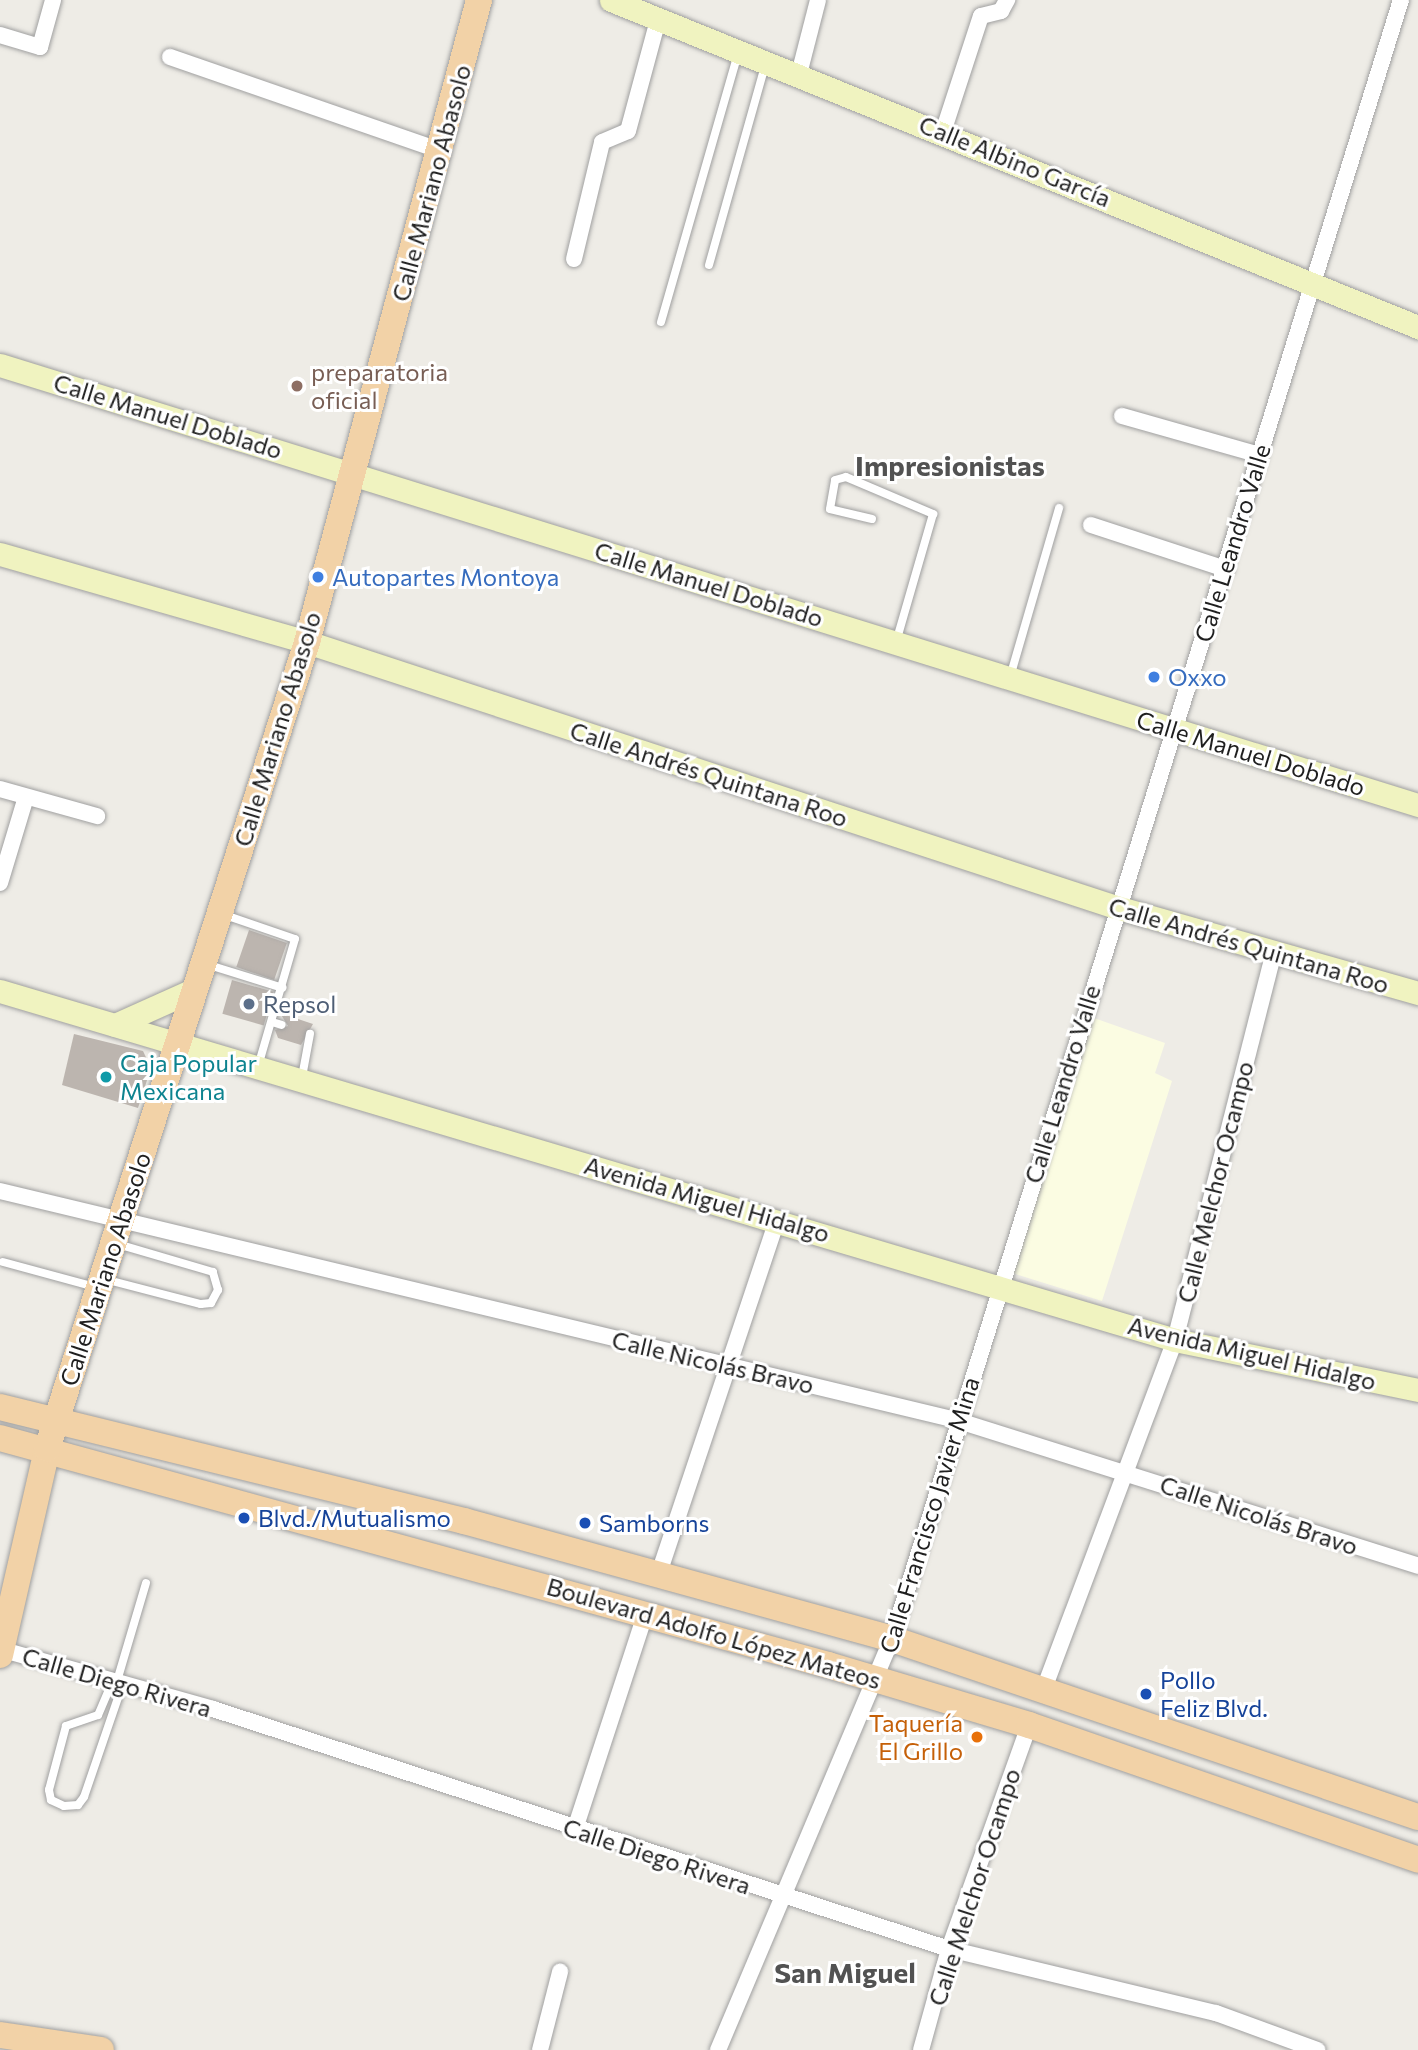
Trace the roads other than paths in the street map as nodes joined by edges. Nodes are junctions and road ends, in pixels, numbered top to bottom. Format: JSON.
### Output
{"nodes":[{"id":1,"x":53,"y":0,"type":"edge"},
{"id":2,"x":479,"y":0,"type":"edge"},
{"id":3,"x":611,"y":0,"type":"edge"},
{"id":4,"x":818,"y":0,"type":"edge"},
{"id":5,"x":1007,"y":0,"type":"edge"},
{"id":6,"x":1401,"y":0,"type":"edge"},
{"id":7,"x":659,"y":20,"type":"junction"},
{"id":8,"x":0,"y":35,"type":"edge"},
{"id":9,"x":738,"y":51,"type":"junction"},
{"id":10,"x":170,"y":57,"type":"dead end"},
{"id":11,"x":766,"y":62,"type":"junction"},
{"id":12,"x":799,"y":74,"type":"junction"},
{"id":13,"x":943,"y":132,"type":"junction"},
{"id":14,"x":442,"y":150,"type":"junction"},
{"id":15,"x":574,"y":259,"type":"dead end"},
{"id":16,"x":709,"y":265,"type":"dead end"},
{"id":17,"x":1313,"y":281,"type":"junction"},
{"id":18,"x":661,"y":322,"type":"dead end"},
{"id":19,"x":1418,"y":327,"type":"edge"},
{"id":20,"x":0,"y":365,"type":"edge"},
{"id":21,"x":1122,"y":416,"type":"dead end"},
{"id":22,"x":1260,"y":455,"type":"junction"},
{"id":23,"x":350,"y":472,"type":"junction"},
{"id":24,"x":1059,"y":508,"type":"dead end"},
{"id":25,"x":872,"y":519,"type":"dead end"},
{"id":26,"x":1091,"y":525,"type":"dead end"},
{"id":27,"x":0,"y":554,"type":"edge"},
{"id":28,"x":1226,"y":569,"type":"junction"},
{"id":29,"x":307,"y":642,"type":"junction"},
{"id":30,"x":896,"y":642,"type":"junction"},
{"id":31,"x":1010,"y":677,"type":"junction"},
{"id":32,"x":1173,"y":728,"type":"junction"},
{"id":33,"x":0,"y":789,"type":"edge"},
{"id":34,"x":26,"y":797,"type":"junction"},
{"id":35,"x":1418,"y":805,"type":"edge"},
{"id":36,"x":97,"y":816,"type":"dead end"},
{"id":37,"x":0,"y":883,"type":"edge"},
{"id":38,"x":1116,"y":907,"type":"junction"},
{"id":39,"x":219,"y":913,"type":"junction"},
{"id":40,"x":1274,"y":951,"type":"junction"},
{"id":41,"x":202,"y":962,"type":"junction"},
{"id":42,"x":283,"y":988,"type":"junction"},
{"id":43,"x":195,"y":989,"type":"junction"},
{"id":44,"x":0,"y":990,"type":"edge"},
{"id":45,"x":1418,"y":993,"type":"edge"},
{"id":46,"x":272,"y":1022,"type":"junction"},
{"id":47,"x":115,"y":1025,"type":"junction"},
{"id":48,"x":282,"y":1026,"type":"dead end"},
{"id":49,"x":310,"y":1034,"type":"dead end"},
{"id":50,"x":179,"y":1044,"type":"junction"},
{"id":51,"x":257,"y":1067,"type":"junction"},
{"id":52,"x":301,"y":1080,"type":"junction"},
{"id":53,"x":0,"y":1191,"type":"edge"},
{"id":54,"x":777,"y":1220,"type":"junction"},
{"id":55,"x":115,"y":1231,"type":"junction"},
{"id":56,"x":3,"y":1262,"type":"dead end"},
{"id":57,"x":99,"y":1283,"type":"junction"},
{"id":58,"x":999,"y":1286,"type":"junction"},
{"id":59,"x":1175,"y":1340,"type":"junction"},
{"id":60,"x":725,"y":1365,"type":"junction"},
{"id":61,"x":1418,"y":1390,"type":"edge"},
{"id":62,"x":0,"y":1407,"type":"edge"},
{"id":63,"x":57,"y":1420,"type":"junction"},
{"id":64,"x":956,"y":1420,"type":"junction"},
{"id":65,"x":0,"y":1438,"type":"edge"},
{"id":66,"x":47,"y":1449,"type":"junction"},
{"id":67,"x":1126,"y":1472,"type":"junction"},
{"id":68,"x":1418,"y":1566,"type":"edge"},
{"id":69,"x":659,"y":1573,"type":"junction"},
{"id":70,"x":146,"y":1583,"type":"dead end"},
{"id":71,"x":646,"y":1612,"type":"junction"},
{"id":72,"x":892,"y":1639,"type":"junction"},
{"id":73,"x":1,"y":1651,"type":"edge"},
{"id":74,"x":878,"y":1680,"type":"junction"},
{"id":75,"x":117,"y":1682,"type":"junction"},
{"id":76,"x":1045,"y":1686,"type":"junction"},
{"id":77,"x":105,"y":1702,"type":"junction"},
{"id":78,"x":115,"y":1704,"type":"junction"},
{"id":79,"x":1029,"y":1725,"type":"junction"},
{"id":80,"x":1418,"y":1816,"type":"edge"},
{"id":81,"x":575,"y":1829,"type":"junction"},
{"id":82,"x":1418,"y":1860,"type":"edge"},
{"id":83,"x":783,"y":1898,"type":"junction"},
{"id":84,"x":949,"y":1949,"type":"junction"},
{"id":85,"x":560,"y":1972,"type":"dead end"},
{"id":86,"x":0,"y":2035,"type":"edge"},
{"id":87,"x":101,"y":2050,"type":"edge"},
{"id":88,"x":540,"y":2050,"type":"edge"},
{"id":89,"x":718,"y":2050,"type":"edge"},
{"id":90,"x":922,"y":2050,"type":"edge"},
{"id":91,"x":1317,"y":2050,"type":"edge"}],
"edges":[{"from":1,"to":8,"type":"street"},
{"from":2,"to":14,"type":"main road","name":"Calle Mariano Abasolo"},
{"from":3,"to":7,"type":"main road","name":"Calle Albino García"},
{"from":4,"to":12,"type":"street"},
{"from":5,"to":13,"type":"street"},
{"from":6,"to":17,"type":"street","name":"Calle Leandro Valle"},
{"from":7,"to":9,"type":"main road","name":"Calle Albino García"},
{"from":7,"to":15,"type":"street"},
{"from":9,"to":11,"type":"main road","name":"Calle Albino García"},
{"from":9,"to":18,"type":"lane"},
{"from":10,"to":14,"type":"street"},
{"from":11,"to":12,"type":"main road","name":"Calle Albino García"},
{"from":11,"to":16,"type":"lane"},
{"from":12,"to":13,"type":"main road","name":"Calle Albino García"},
{"from":13,"to":17,"type":"main road","name":"Calle Albino García"},
{"from":14,"to":23,"type":"main road","name":"Calle Mariano Abasolo"},
{"from":17,"to":19,"type":"main road","name":"Calle Albino García"},
{"from":17,"to":22,"type":"street","name":"Calle Leandro Valle"},
{"from":20,"to":23,"type":"main road","name":"Calle Manuel Doblado"},
{"from":21,"to":22,"type":"street"},
{"from":22,"to":28,"type":"street","name":"Calle Leandro Valle"},
{"from":23,"to":29,"type":"main road","name":"Calle Mariano Abasolo"},
{"from":23,"to":30,"type":"main road","name":"Calle Manuel Doblado"},
{"from":24,"to":31,"type":"lane"},
{"from":25,"to":30,"type":"lane"},
{"from":26,"to":28,"type":"street"},
{"from":27,"to":29,"type":"main road","name":"Calle Andrés Quintana Roo"},
{"from":28,"to":32,"type":"street","name":"Calle Leandro Valle"},
{"from":29,"to":38,"type":"main road","name":"Calle Andrés Quintana Roo"},
{"from":29,"to":39,"type":"main road","name":"Calle Mariano Abasolo"},
{"from":30,"to":31,"type":"main road","name":"Calle Manuel Doblado"},
{"from":31,"to":32,"type":"main road","name":"Calle Manuel Doblado"},
{"from":32,"to":35,"type":"main road","name":"Calle Manuel Doblado"},
{"from":32,"to":38,"type":"street","name":"Calle Leandro Valle"},
{"from":33,"to":34,"type":"street"},
{"from":34,"to":36,"type":"street"},
{"from":34,"to":37,"type":"street"},
{"from":38,"to":40,"type":"main road","name":"Calle Andrés Quintana Roo"},
{"from":38,"to":58,"type":"street","name":"Calle Leandro Valle"},
{"from":39,"to":41,"type":"main road","name":"Calle Mariano Abasolo"},
{"from":39,"to":42,"type":"lane"},
{"from":40,"to":45,"type":"main road","name":"Calle Andrés Quintana Roo"},
{"from":40,"to":59,"type":"street","name":"Calle Melchor Ocampo"},
{"from":41,"to":42,"type":"lane"},
{"from":41,"to":43,"type":"main road","name":"Calle Mariano Abasolo"},
{"from":42,"to":46,"type":"lane"},
{"from":43,"to":47,"type":"main road"},
{"from":43,"to":50,"type":"main road","name":"Calle Mariano Abasolo"},
{"from":44,"to":47,"type":"main road","name":"Avenida Miguel Hidalgo"},
{"from":46,"to":48,"type":"lane"},
{"from":46,"to":51,"type":"lane"},
{"from":47,"to":50,"type":"main road","name":"Avenida Miguel Hidalgo"},
{"from":49,"to":52,"type":"lane"},
{"from":50,"to":51,"type":"main road","name":"Avenida Miguel Hidalgo"},
{"from":50,"to":55,"type":"main road","name":"Calle Mariano Abasolo"},
{"from":51,"to":52,"type":"main road","name":"Avenida Miguel Hidalgo"},
{"from":52,"to":54,"type":"main road","name":"Avenida Miguel Hidalgo"},
{"from":53,"to":55,"type":"street","name":"Calle Nicolás Bravo"},
{"from":54,"to":58,"type":"main road","name":"Avenida Miguel Hidalgo"},
{"from":54,"to":60,"type":"street"},
{"from":55,"to":57,"type":"main road","name":"Calle Mariano Abasolo"},
{"from":55,"to":57,"type":"lane"},
{"from":55,"to":60,"type":"street","name":"Calle Nicolás Bravo"},
{"from":56,"to":57,"type":"lane"},
{"from":57,"to":63,"type":"main road","name":"Calle Mariano Abasolo"},
{"from":58,"to":59,"type":"main road","name":"Avenida Miguel Hidalgo"},
{"from":58,"to":64,"type":"street","name":"Calle Francisco Javier Mina"},
{"from":59,"to":61,"type":"main road","name":"Avenida Miguel Hidalgo"},
{"from":59,"to":67,"type":"street","name":"Calle Melchor Ocampo"},
{"from":60,"to":64,"type":"street","name":"Calle Nicolás Bravo"},
{"from":60,"to":69,"type":"street"},
{"from":62,"to":63,"type":"main road","name":"Boulevard Adolfo López Mateos"},
{"from":63,"to":66,"type":"main road","name":"Calle Mariano Abasolo"},
{"from":63,"to":69,"type":"main road","name":"Boulevard Adolfo López Mateos"},
{"from":64,"to":67,"type":"street","name":"Calle Nicolás Bravo"},
{"from":64,"to":72,"type":"street","name":"Calle Francisco Javier Mina"},
{"from":65,"to":66,"type":"main road","name":"Boulevard Adolfo López Mateos"},
{"from":66,"to":71,"type":"main road","name":"Boulevard Adolfo López Mateos"},
{"from":66,"to":73,"type":"main road","name":"Calle Mariano Abasolo"},
{"from":67,"to":68,"type":"street","name":"Calle Nicolás Bravo"},
{"from":67,"to":76,"type":"street","name":"Calle Melchor Ocampo"},
{"from":69,"to":72,"type":"main road","name":"Boulevard Adolfo López Mateos"},
{"from":70,"to":75,"type":"lane"},
{"from":71,"to":74,"type":"main road","name":"Boulevard Adolfo López Mateos"},
{"from":71,"to":81,"type":"street"},
{"from":72,"to":74,"type":"street","name":"Calle Francisco Javier Mina"},
{"from":72,"to":76,"type":"main road","name":"Boulevard Adolfo López Mateos"},
{"from":73,"to":75,"type":"street","name":"Calle Diego Rivera"},
{"from":74,"to":79,"type":"main road","name":"Boulevard Adolfo López Mateos"},
{"from":74,"to":83,"type":"street","name":"Calle Francisco Javier Mina"},
{"from":75,"to":77,"type":"lane"},
{"from":75,"to":78,"type":"lane"},
{"from":75,"to":81,"type":"street","name":"Calle Diego Rivera"},
{"from":76,"to":80,"type":"main road","name":"Boulevard Adolfo López Mateos"},
{"from":77,"to":78,"type":"lane"},
{"from":77,"to":78,"type":"lane"},
{"from":79,"to":82,"type":"main road","name":"Boulevard Adolfo López Mateos"},
{"from":79,"to":84,"type":"street","name":"Calle Melchor Ocampo"},
{"from":81,"to":83,"type":"street","name":"Calle Diego Rivera"},
{"from":83,"to":84,"type":"street","name":"Calle Diego Rivera"},
{"from":83,"to":89,"type":"street","name":"Calle Francisco Javier Mina"},
{"from":84,"to":90,"type":"street","name":"Calle Melchor Ocampo"},
{"from":84,"to":91,"type":"street","name":"Calle Diego Rivera"},
{"from":85,"to":88,"type":"street"},
{"from":86,"to":87,"type":"main road"}]}
